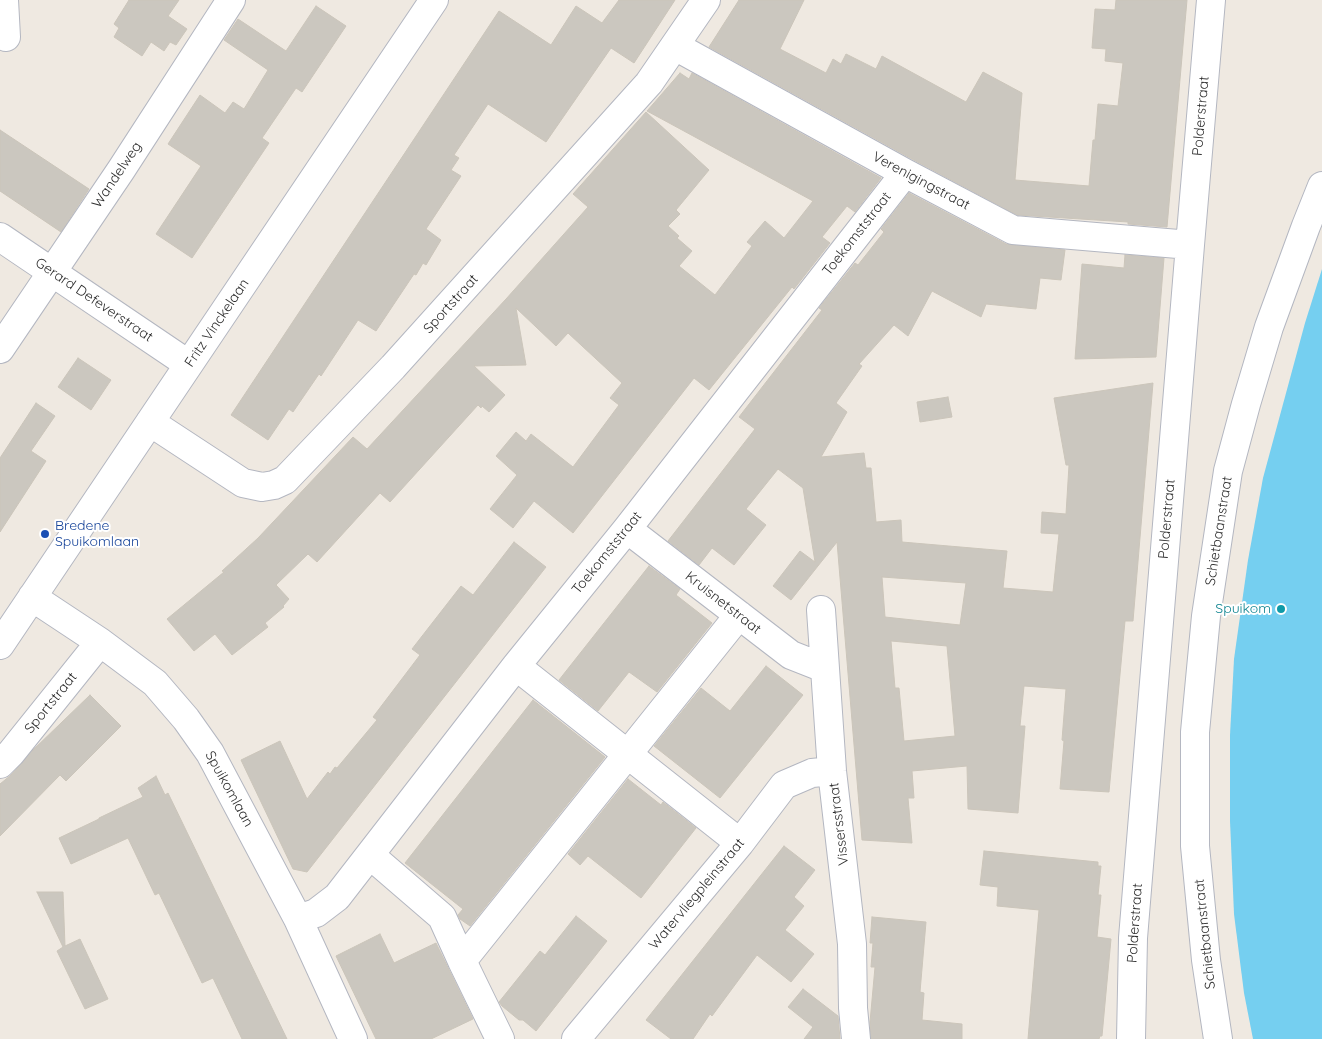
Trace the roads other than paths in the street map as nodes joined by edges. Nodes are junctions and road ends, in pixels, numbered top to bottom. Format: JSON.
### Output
{"nodes":[{"id":1,"x":4,"y":0,"type":"edge"},
{"id":2,"x":231,"y":0,"type":"edge"},
{"id":3,"x":434,"y":0,"type":"edge"},
{"id":4,"x":706,"y":0,"type":"edge"},
{"id":5,"x":1212,"y":0,"type":"edge"},
{"id":6,"x":6,"y":37,"type":"dead end"},
{"id":7,"x":675,"y":46,"type":"junction"},
{"id":8,"x":905,"y":173,"type":"junction"},
{"id":9,"x":1322,"y":186,"type":"edge"},
{"id":10,"x":0,"y":237,"type":"edge"},
{"id":11,"x":1190,"y":245,"type":"junction"},
{"id":12,"x":52,"y":272,"type":"junction"},
{"id":13,"x":0,"y":349,"type":"edge"},
{"id":14,"x":188,"y":364,"type":"junction"},
{"id":15,"x":150,"y":422,"type":"junction"},
{"id":16,"x":627,"y":529,"type":"junction"},
{"id":17,"x":32,"y":597,"type":"junction"},
{"id":18,"x":820,"y":610,"type":"dead end"},
{"id":19,"x":739,"y":615,"type":"junction"},
{"id":20,"x":100,"y":642,"type":"junction"},
{"id":21,"x":0,"y":645,"type":"edge"},
{"id":22,"x":516,"y":666,"type":"junction"},
{"id":23,"x":824,"y":668,"type":"junction"},
{"id":24,"x":628,"y":754,"type":"junction"},
{"id":25,"x":0,"y":764,"type":"edge"},
{"id":26,"x":832,"y":771,"type":"junction"},
{"id":27,"x":740,"y":843,"type":"junction"},
{"id":28,"x":370,"y":855,"type":"junction"},
{"id":29,"x":298,"y":919,"type":"junction"},
{"id":30,"x":462,"y":961,"type":"junction"},
{"id":31,"x":353,"y":1039,"type":"edge"},
{"id":32,"x":500,"y":1039,"type":"edge"},
{"id":33,"x":576,"y":1039,"type":"edge"},
{"id":34,"x":856,"y":1039,"type":"edge"},
{"id":35,"x":1131,"y":1039,"type":"edge"},
{"id":36,"x":1218,"y":1039,"type":"edge"}],
"edges":[{"from":1,"to":6,"type":"street"},
{"from":2,"to":12,"type":"street","name":"Wandelweg"},
{"from":3,"to":14,"type":"street","name":"Fritz Vinckelaan"},
{"from":4,"to":7,"type":"street","name":"Sportstraat"},
{"from":5,"to":11,"type":"street","name":"Polderstraat"},
{"from":7,"to":8,"type":"street","name":"Verenigingstraat"},
{"from":7,"to":15,"type":"street","name":"Sportstraat"},
{"from":8,"to":11,"type":"street","name":"Verenigingstraat"},
{"from":8,"to":16,"type":"street","name":"Toekomststraat"},
{"from":9,"to":36,"type":"street","name":"Schietbaanstraat"},
{"from":10,"to":12,"type":"street","name":"Gerard Defeverstraat"},
{"from":11,"to":35,"type":"street","name":"Polderstraat"},
{"from":12,"to":13,"type":"street","name":"Wandelweg"},
{"from":12,"to":14,"type":"street","name":"Gerard Defeverstraat"},
{"from":14,"to":15,"type":"street","name":"Fritz Vinckelaan"},
{"from":15,"to":17,"type":"street","name":"Fritz Vinckelaan"},
{"from":16,"to":19,"type":"street","name":"Kruisnetstraat"},
{"from":16,"to":22,"type":"street","name":"Toekomststraat"},
{"from":17,"to":20,"type":"street","name":"Spuikomlaan"},
{"from":17,"to":21,"type":"street","name":"Fritz Vinckelaan"},
{"from":18,"to":23,"type":"street","name":"Vissersstraat"},
{"from":19,"to":23,"type":"street","name":"Kruisnetstraat"},
{"from":19,"to":24,"type":"street"},
{"from":20,"to":25,"type":"street","name":"Sportstraat"},
{"from":20,"to":29,"type":"street","name":"Spuikomlaan"},
{"from":22,"to":24,"type":"street"},
{"from":22,"to":28,"type":"street","name":"Toekomststraat"},
{"from":23,"to":26,"type":"street","name":"Vissersstraat"},
{"from":24,"to":27,"type":"street"},
{"from":24,"to":30,"type":"street"},
{"from":26,"to":27,"type":"street","name":"Watervliegpleinstraat"},
{"from":26,"to":34,"type":"street","name":"Vissersstraat"},
{"from":27,"to":33,"type":"street","name":"Watervliegpleinstraat"},
{"from":28,"to":29,"type":"street","name":"Toekomststraat"},
{"from":28,"to":30,"type":"street"},
{"from":29,"to":31,"type":"street","name":"Spuikomlaan"},
{"from":30,"to":32,"type":"street"}]}
